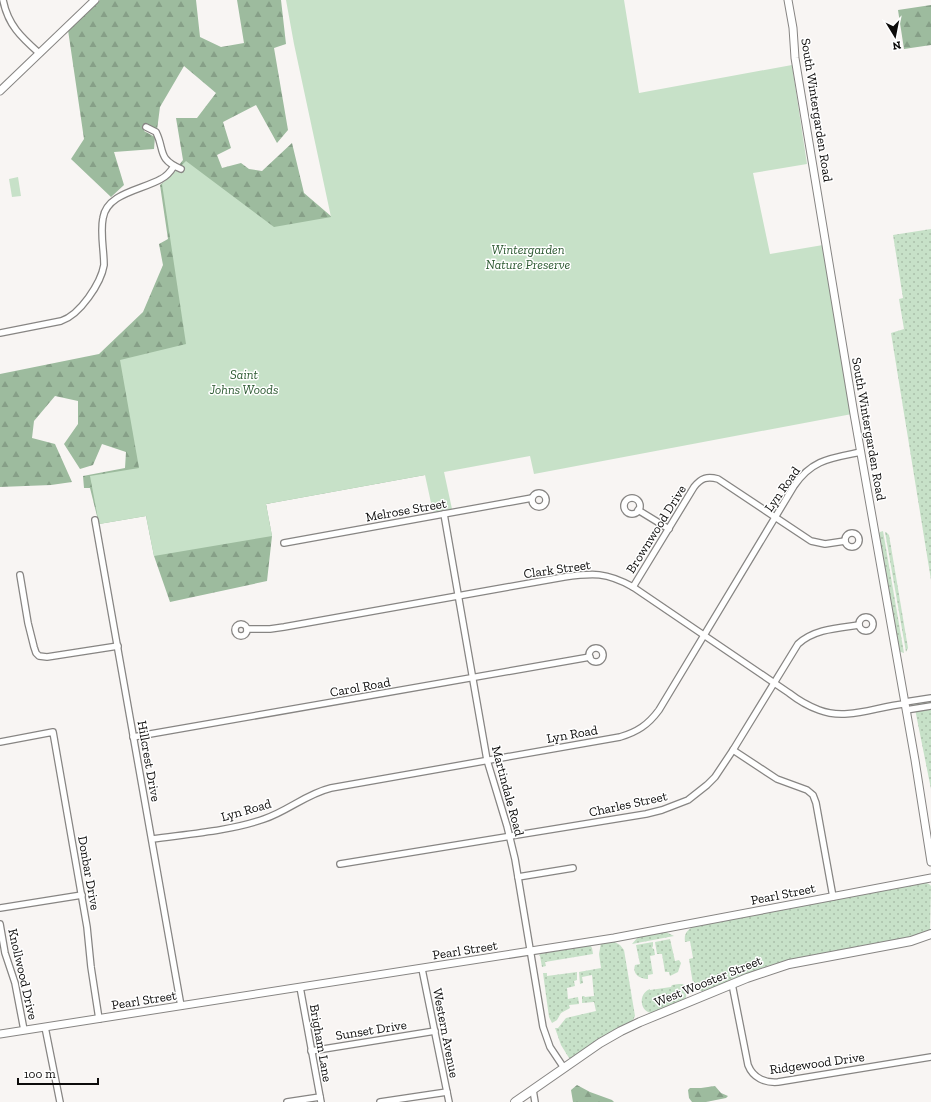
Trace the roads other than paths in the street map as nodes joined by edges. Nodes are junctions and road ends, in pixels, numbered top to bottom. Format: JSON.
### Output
{"nodes":[{"id":1,"x":3,"y":0,"type":"edge"},
{"id":2,"x":95,"y":0,"type":"edge"},
{"id":3,"x":788,"y":0,"type":"edge"},
{"id":4,"x":38,"y":53,"type":"junction"},
{"id":5,"x":0,"y":91,"type":"edge"},
{"id":6,"x":146,"y":127,"type":"dead end"},
{"id":7,"x":174,"y":166,"type":"junction"},
{"id":8,"x":181,"y":169,"type":"dead end"},
{"id":9,"x":0,"y":333,"type":"edge"},
{"id":10,"x":861,"y":452,"type":"junction"},
{"id":11,"x":532,"y":498,"type":"dead end"},
{"id":12,"x":638,"y":510,"type":"dead end"},
{"id":13,"x":444,"y":514,"type":"junction"},
{"id":14,"x":775,"y":518,"type":"junction"},
{"id":15,"x":96,"y":520,"type":"dead end"},
{"id":16,"x":668,"y":529,"type":"junction"},
{"id":17,"x":845,"y":541,"type":"dead end"},
{"id":18,"x":284,"y":543,"type":"dead end"},
{"id":19,"x":20,"y":575,"type":"dead end"},
{"id":20,"x":633,"y":587,"type":"junction"},
{"id":21,"x":457,"y":596,"type":"junction"},
{"id":22,"x":859,"y":625,"type":"dead end"},
{"id":23,"x":247,"y":629,"type":"dead end"},
{"id":24,"x":705,"y":635,"type":"junction"},
{"id":25,"x":118,"y":646,"type":"junction"},
{"id":26,"x":590,"y":658,"type":"dead end"},
{"id":27,"x":472,"y":678,"type":"junction"},
{"id":28,"x":774,"y":683,"type":"junction"},
{"id":29,"x":931,"y":698,"type":"edge"},
{"id":30,"x":905,"y":706,"type":"junction"},
{"id":31,"x":931,"y":706,"type":"edge"},
{"id":32,"x":133,"y":737,"type":"junction"},
{"id":33,"x":0,"y":742,"type":"edge"},
{"id":34,"x":733,"y":750,"type":"junction"},
{"id":35,"x":487,"y":760,"type":"junction"},
{"id":36,"x":510,"y":837,"type":"junction"},
{"id":37,"x":152,"y":839,"type":"junction"},
{"id":38,"x":931,"y":862,"type":"edge"},
{"id":39,"x":340,"y":864,"type":"dead end"},
{"id":40,"x":572,"y":868,"type":"dead end"},
{"id":41,"x":518,"y":876,"type":"junction"},
{"id":42,"x":931,"y":878,"type":"edge"},
{"id":43,"x":82,"y":895,"type":"junction"},
{"id":44,"x":833,"y":897,"type":"junction"},
{"id":45,"x":0,"y":908,"type":"edge"},
{"id":46,"x":0,"y":924,"type":"edge"},
{"id":47,"x":931,"y":934,"type":"edge"},
{"id":48,"x":531,"y":952,"type":"junction"},
{"id":49,"x":422,"y":968,"type":"junction"},
{"id":50,"x":732,"y":984,"type":"junction"},
{"id":51,"x":300,"y":987,"type":"junction"},
{"id":52,"x":181,"y":1006,"type":"junction"},
{"id":53,"x":99,"y":1019,"type":"junction"},
{"id":54,"x":45,"y":1027,"type":"junction"},
{"id":55,"x":24,"y":1030,"type":"junction"},
{"id":56,"x":435,"y":1031,"type":"junction"},
{"id":57,"x":0,"y":1034,"type":"edge"},
{"id":58,"x":311,"y":1051,"type":"junction"},
{"id":59,"x":931,"y":1057,"type":"edge"},
{"id":60,"x":564,"y":1068,"type":"junction"},
{"id":61,"x":533,"y":1090,"type":"junction"},
{"id":62,"x":446,"y":1092,"type":"junction"},
{"id":63,"x":320,"y":1100,"type":"edge"},
{"id":64,"x":60,"y":1102,"type":"edge"},
{"id":65,"x":287,"y":1102,"type":"edge"},
{"id":66,"x":380,"y":1102,"type":"edge"},
{"id":67,"x":448,"y":1102,"type":"edge"},
{"id":68,"x":515,"y":1102,"type":"edge"},
{"id":69,"x":535,"y":1102,"type":"edge"}],
"edges":[{"from":1,"to":4,"type":"street"},
{"from":2,"to":4,"type":"street"},
{"from":3,"to":10,"type":"street","name":"South Wintergarden Road"},
{"from":4,"to":5,"type":"street"},
{"from":6,"to":7,"type":"street"},
{"from":7,"to":8,"type":"street"},
{"from":7,"to":9,"type":"street"},
{"from":10,"to":14,"type":"street","name":"Lyn Road"},
{"from":10,"to":30,"type":"street","name":"South Wintergarden Road"},
{"from":11,"to":13,"type":"street","name":"Melrose Street"},
{"from":12,"to":16,"type":"street"},
{"from":13,"to":18,"type":"street","name":"Melrose Street"},
{"from":13,"to":21,"type":"street","name":"Martindale Road"},
{"from":14,"to":16,"type":"street","name":"Brownwood Drive"},
{"from":14,"to":17,"type":"street","name":"Brownwood Drive"},
{"from":14,"to":24,"type":"street","name":"Lyn Road"},
{"from":15,"to":25,"type":"street","name":"Hillcrest Drive"},
{"from":16,"to":20,"type":"street","name":"Brownwood Drive"},
{"from":19,"to":25,"type":"street"},
{"from":20,"to":21,"type":"street","name":"Clark Street"},
{"from":20,"to":24,"type":"street","name":"Clark Street"},
{"from":21,"to":23,"type":"street","name":"Clark Street"},
{"from":21,"to":27,"type":"street","name":"Martindale Road"},
{"from":22,"to":28,"type":"street","name":"Charles Street"},
{"from":24,"to":28,"type":"street","name":"Clark Street"},
{"from":24,"to":35,"type":"street","name":"Lyn Road"},
{"from":25,"to":32,"type":"street","name":"Hillcrest Drive"},
{"from":26,"to":27,"type":"street","name":"Carol Road"},
{"from":27,"to":32,"type":"street","name":"Carol Road"},
{"from":27,"to":35,"type":"street","name":"Martindale Road"},
{"from":28,"to":30,"type":"street","name":"Clark Street"},
{"from":28,"to":34,"type":"street","name":"Charles Street"},
{"from":29,"to":30,"type":"street"},
{"from":30,"to":31,"type":"street"},
{"from":30,"to":38,"type":"street","name":"South Wintergarden Road"},
{"from":32,"to":37,"type":"street","name":"Hillcrest Drive"},
{"from":33,"to":43,"type":"street","name":"Donbar Drive"},
{"from":34,"to":36,"type":"street","name":"Charles Street"},
{"from":34,"to":44,"type":"street"},
{"from":35,"to":36,"type":"street","name":"Martindale Road"},
{"from":35,"to":37,"type":"street","name":"Lyn Road"},
{"from":36,"to":39,"type":"street","name":"Charles Street"},
{"from":36,"to":41,"type":"street","name":"Martindale Road"},
{"from":37,"to":52,"type":"street","name":"Hillcrest Drive"},
{"from":40,"to":41,"type":"street"},
{"from":41,"to":48,"type":"street","name":"Martindale Road"},
{"from":42,"to":44,"type":"street","name":"Pearl Street"},
{"from":43,"to":45,"type":"street"},
{"from":43,"to":53,"type":"street","name":"Donbar Drive"},
{"from":44,"to":48,"type":"street","name":"Pearl Street"},
{"from":46,"to":55,"type":"street","name":"Knollwood Drive"},
{"from":47,"to":50,"type":"main road","name":"West Wooster Street"},
{"from":48,"to":49,"type":"street","name":"Pearl Street"},
{"from":48,"to":60,"type":"street","name":"Martindale Road"},
{"from":49,"to":51,"type":"street","name":"Pearl Street"},
{"from":49,"to":56,"type":"street","name":"Western Avenue"},
{"from":50,"to":59,"type":"street","name":"Ridgewood Drive"},
{"from":50,"to":60,"type":"main road","name":"West Wooster Street"},
{"from":51,"to":52,"type":"street","name":"Pearl Street"},
{"from":51,"to":58,"type":"street","name":"Brigham Lane"},
{"from":52,"to":53,"type":"street","name":"Pearl Street"},
{"from":53,"to":54,"type":"street","name":"Pearl Street"},
{"from":54,"to":55,"type":"street","name":"Pearl Street"},
{"from":54,"to":64,"type":"street"},
{"from":55,"to":57,"type":"street","name":"Pearl Street"},
{"from":56,"to":58,"type":"street","name":"Sunset Drive"},
{"from":56,"to":62,"type":"street","name":"Western Avenue"},
{"from":58,"to":63,"type":"street","name":"Brigham Lane"},
{"from":60,"to":61,"type":"main road","name":"West Wooster Street"},
{"from":61,"to":68,"type":"main road","name":"West Wooster Street"},
{"from":61,"to":69,"type":"street"},
{"from":62,"to":66,"type":"street"},
{"from":62,"to":67,"type":"street","name":"Western Avenue"},
{"from":63,"to":65,"type":"street"}]}
